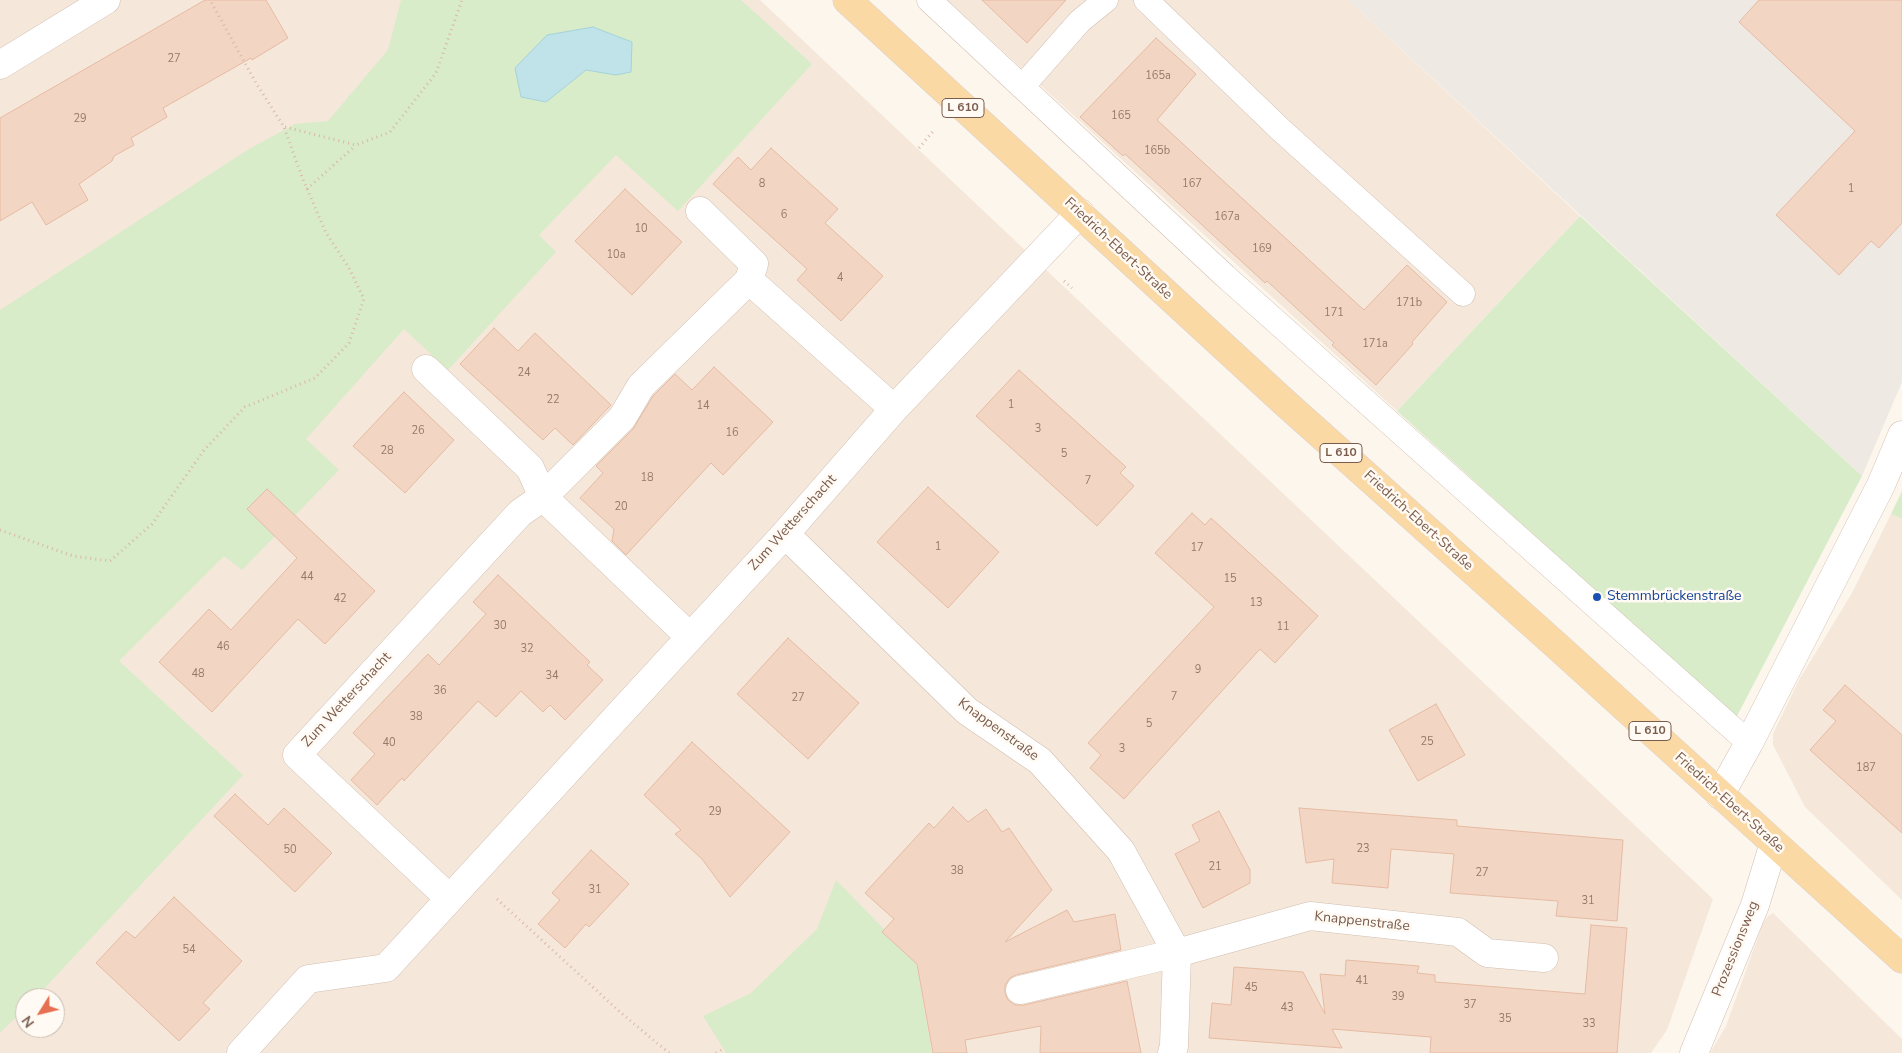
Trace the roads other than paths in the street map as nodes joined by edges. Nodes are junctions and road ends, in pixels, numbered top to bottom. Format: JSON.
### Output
{"nodes":[{"id":1,"x":106,"y":0,"type":"edge"},
{"id":2,"x":847,"y":0,"type":"edge"},
{"id":3,"x":929,"y":0,"type":"edge"},
{"id":4,"x":1106,"y":0,"type":"edge"},
{"id":5,"x":1146,"y":0,"type":"edge"},
{"id":6,"x":0,"y":65,"type":"edge"},
{"id":7,"x":1022,"y":87,"type":"junction"},
{"id":8,"x":700,"y":210,"type":"dead end"},
{"id":9,"x":1080,"y":214,"type":"junction"},
{"id":10,"x":749,"y":280,"type":"junction"},
{"id":11,"x":1463,"y":294,"type":"dead end"},
{"id":12,"x":426,"y":369,"type":"dead end"},
{"id":13,"x":894,"y":409,"type":"junction"},
{"id":14,"x":1902,"y":436,"type":"edge"},
{"id":15,"x":543,"y":497,"type":"junction"},
{"id":16,"x":784,"y":534,"type":"junction"},
{"id":17,"x":689,"y":636,"type":"junction"},
{"id":18,"x":1748,"y":743,"type":"junction"},
{"id":19,"x":1720,"y":795,"type":"junction"},
{"id":20,"x":1774,"y":843,"type":"junction"},
{"id":21,"x":449,"y":898,"type":"junction"},
{"id":22,"x":1177,"y":953,"type":"junction"},
{"id":23,"x":1544,"y":958,"type":"dead end"},
{"id":24,"x":1902,"y":959,"type":"edge"},
{"id":25,"x":1020,"y":990,"type":"dead end"},
{"id":26,"x":241,"y":1053,"type":"edge"},
{"id":27,"x":1172,"y":1053,"type":"edge"},
{"id":28,"x":1694,"y":1053,"type":"edge"}],
"edges":[{"from":1,"to":6,"type":"street"},
{"from":2,"to":9,"type":"main road","name":"Friedrich-Ebert-Straße","number":"L 610"},
{"from":3,"to":7,"type":"lane"},
{"from":4,"to":7,"type":"lane"},
{"from":5,"to":11,"type":"lane"},
{"from":7,"to":18,"type":"lane"},
{"from":8,"to":10,"type":"street"},
{"from":9,"to":13,"type":"street","name":"Zum Wetterschacht"},
{"from":9,"to":19,"type":"main road","name":"Friedrich-Ebert-Straße","number":"L 610"},
{"from":10,"to":13,"type":"street"},
{"from":10,"to":15,"type":"street","name":"Zum Wetterschacht"},
{"from":12,"to":15,"type":"street"},
{"from":13,"to":16,"type":"street","name":"Zum Wetterschacht"},
{"from":14,"to":18,"type":"street"},
{"from":15,"to":17,"type":"street"},
{"from":15,"to":21,"type":"street","name":"Zum Wetterschacht"},
{"from":16,"to":17,"type":"street","name":"Zum Wetterschacht"},
{"from":16,"to":22,"type":"street","name":"Knappenstraße"},
{"from":17,"to":21,"type":"street","name":"Zum Wetterschacht"},
{"from":18,"to":19,"type":"street"},
{"from":19,"to":20,"type":"main road","name":"Friedrich-Ebert-Straße","number":"L 610"},
{"from":20,"to":24,"type":"main road","name":"Friedrich-Ebert-Straße","number":"L 610"},
{"from":20,"to":28,"type":"street","name":"Prozessionsweg"},
{"from":21,"to":26,"type":"street","name":"Zum Wetterschacht"},
{"from":22,"to":23,"type":"street","name":"Knappenstraße"},
{"from":22,"to":25,"type":"street","name":"Knappenstraße"},
{"from":22,"to":27,"type":"street"}]}
